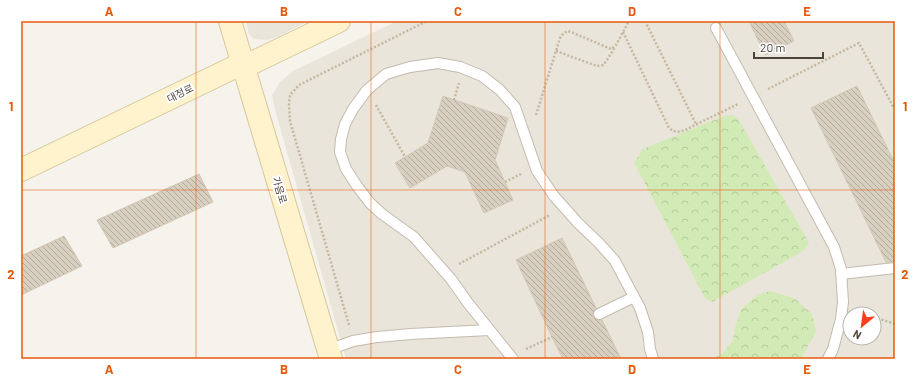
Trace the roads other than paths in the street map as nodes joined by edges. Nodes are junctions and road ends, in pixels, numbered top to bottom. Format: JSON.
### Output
{"nodes":[{"id":1,"x":230,"y":21,"type":"edge"},
{"id":2,"x":339,"y":21,"type":"edge"},
{"id":3,"x":716,"y":28,"type":"dead end"},
{"id":4,"x":243,"y":63,"type":"junction"},
{"id":5,"x":21,"y":170,"type":"edge"},
{"id":6,"x":895,"y":268,"type":"edge"},
{"id":7,"x":841,"y":274,"type":"junction"},
{"id":8,"x":634,"y":297,"type":"junction"},
{"id":9,"x":599,"y":314,"type":"dead end"},
{"id":10,"x":489,"y":330,"type":"junction"},
{"id":11,"x":329,"y":354,"type":"edge"},
{"id":12,"x":511,"y":358,"type":"edge"},
{"id":13,"x":654,"y":359,"type":"edge"},
{"id":14,"x":828,"y":359,"type":"edge"}],
"edges":[{"from":1,"to":4,"type":"street","name":"가음로"},
{"from":2,"to":4,"type":"street","name":"대정로"},
{"from":3,"to":7,"type":"lane"},
{"from":4,"to":5,"type":"street","name":"대정로"},
{"from":4,"to":11,"type":"street","name":"가음로"},
{"from":6,"to":7,"type":"lane"},
{"from":7,"to":14,"type":"lane"},
{"from":8,"to":9,"type":"lane"},
{"from":8,"to":10,"type":"lane"},
{"from":8,"to":13,"type":"lane"},
{"from":10,"to":11,"type":"lane"},
{"from":10,"to":12,"type":"lane"}]}
